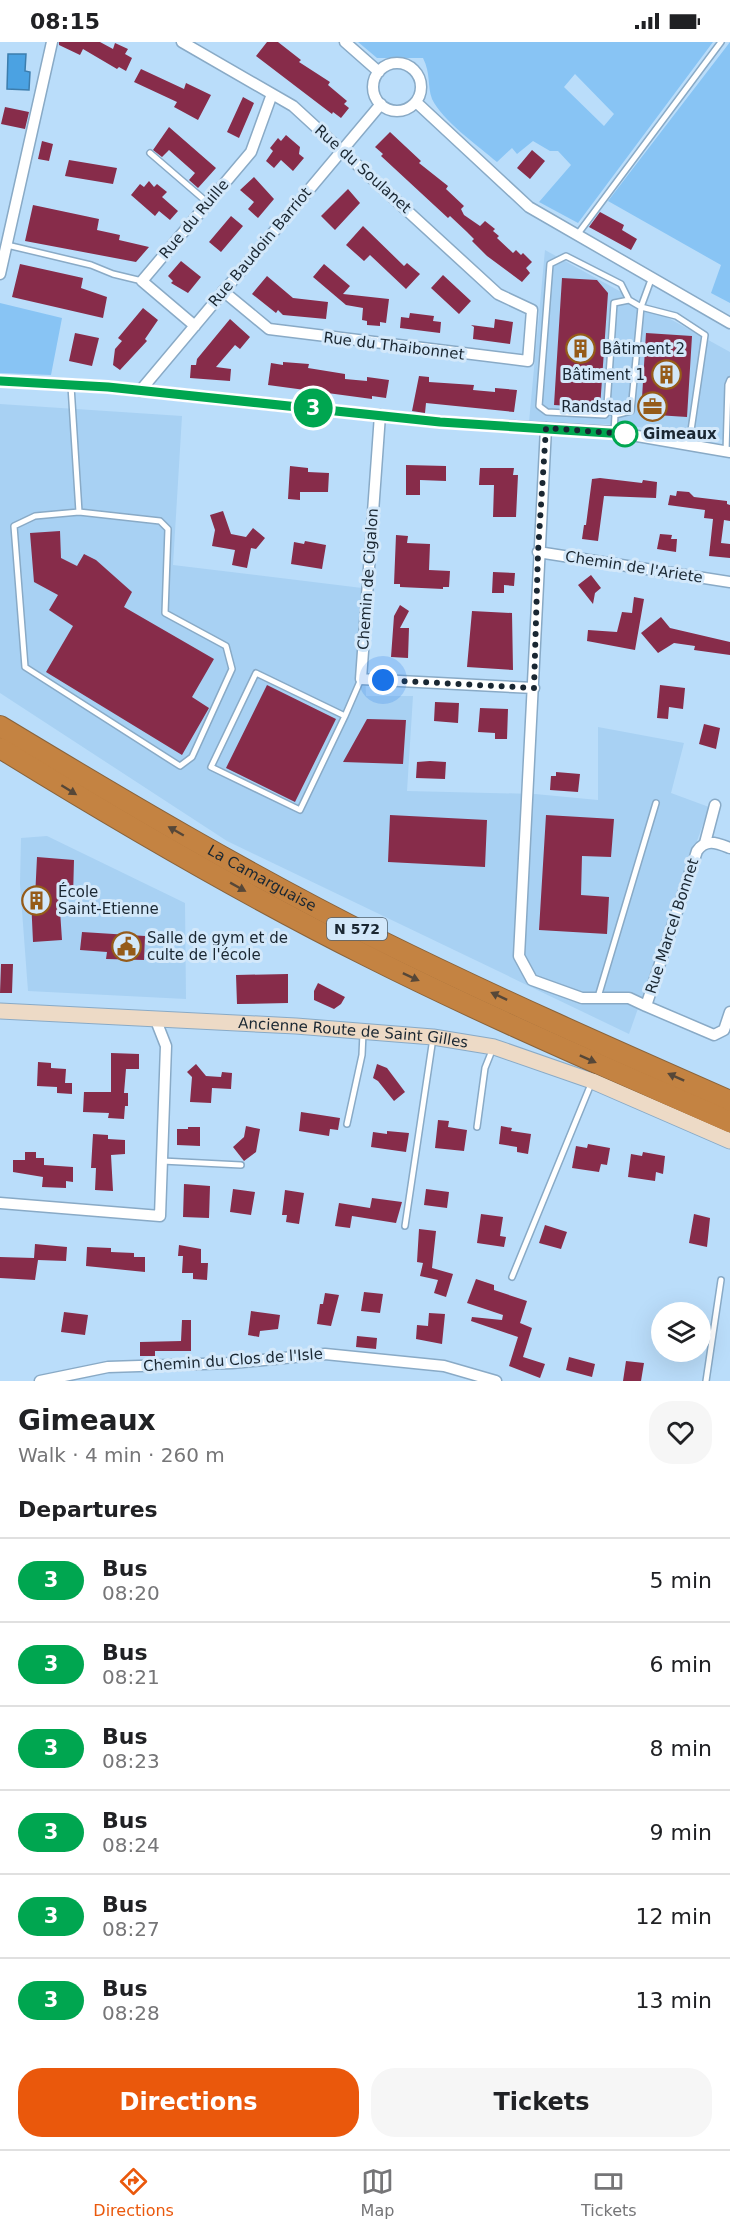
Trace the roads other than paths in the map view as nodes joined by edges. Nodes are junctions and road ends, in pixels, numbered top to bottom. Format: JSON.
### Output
{"nodes":[{"id":1,"x":52,"y":42,"type":"edge"},
{"id":2,"x":182,"y":42,"type":"edge"},
{"id":3,"x":345,"y":42,"type":"edge"},
{"id":4,"x":721,"y":42,"type":"edge"},
{"id":5,"x":379,"y":72,"type":"junction"},
{"id":6,"x":272,"y":94,"type":"junction"},
{"id":7,"x":416,"y":102,"type":"junction"},
{"id":8,"x":381,"y":104,"type":"junction"},
{"id":9,"x":341,"y":150,"type":"junction"},
{"id":10,"x":150,"y":153,"type":"dead end"},
{"id":11,"x":208,"y":203,"type":"junction"},
{"id":12,"x":577,"y":235,"type":"junction"},
{"id":13,"x":7,"y":245,"type":"junction"},
{"id":14,"x":0,"y":274,"type":"edge"},
{"id":15,"x":652,"y":277,"type":"junction"},
{"id":16,"x":142,"y":281,"type":"junction"},
{"id":17,"x":223,"y":291,"type":"junction"},
{"id":18,"x":629,"y":300,"type":"junction"},
{"id":19,"x":641,"y":308,"type":"junction"},
{"id":20,"x":532,"y":310,"type":"joint"},
{"id":21,"x":730,"y":323,"type":"edge"},
{"id":22,"x":195,"y":326,"type":"junction"},
{"id":23,"x":730,"y":380,"type":"edge"},
{"id":24,"x":0,"y":381,"type":"edge"},
{"id":25,"x":71,"y":384,"type":"junction"},
{"id":26,"x":140,"y":391,"type":"junction"},
{"id":27,"x":610,"y":409,"type":"junction"},
{"id":28,"x":615,"y":414,"type":"junction"},
{"id":29,"x":380,"y":415,"type":"junction"},
{"id":30,"x":546,"y":428,"type":"junction"},
{"id":31,"x":614,"y":432,"type":"junction"},
{"id":32,"x":689,"y":444,"type":"junction"},
{"id":33,"x":728,"y":452,"type":"edge"},
{"id":34,"x":79,"y":512,"type":"junction"},
{"id":35,"x":538,"y":552,"type":"junction"},
{"id":36,"x":730,"y":582,"type":"edge"},
{"id":37,"x":361,"y":679,"type":"junction"},
{"id":38,"x":534,"y":688,"type":"junction"},
{"id":39,"x":345,"y":716,"type":"junction"},
{"id":40,"x":0,"y":726,"type":"edge"},
{"id":41,"x":0,"y":749,"type":"edge"},
{"id":42,"x":656,"y":803,"type":"dead end"},
{"id":43,"x":715,"y":805,"type":"dead end"},
{"id":44,"x":705,"y":843,"type":"junction"},
{"id":45,"x":730,"y":848,"type":"edge"},
{"id":46,"x":598,"y":997,"type":"junction"},
{"id":47,"x":646,"y":1006,"type":"junction"},
{"id":48,"x":0,"y":1011,"type":"edge"},
{"id":49,"x":730,"y":1012,"type":"edge"},
{"id":50,"x":155,"y":1018,"type":"junction"},
{"id":51,"x":363,"y":1032,"type":"junction"},
{"id":52,"x":433,"y":1037,"type":"junction"},
{"id":53,"x":494,"y":1047,"type":"junction"},
{"id":54,"x":592,"y":1081,"type":"junction"},
{"id":55,"x":730,"y":1101,"type":"edge"},
{"id":56,"x":730,"y":1122,"type":"edge"},
{"id":57,"x":347,"y":1124,"type":"dead end"},
{"id":58,"x":477,"y":1127,"type":"dead end"},
{"id":59,"x":730,"y":1141,"type":"edge"},
{"id":60,"x":162,"y":1161,"type":"junction"},
{"id":61,"x":241,"y":1165,"type":"dead end"},
{"id":62,"x":0,"y":1203,"type":"edge"},
{"id":63,"x":405,"y":1226,"type":"dead end"},
{"id":64,"x":512,"y":1277,"type":"dead end"},
{"id":65,"x":721,"y":1280,"type":"dead end"},
{"id":66,"x":40,"y":1381,"type":"edge"},
{"id":67,"x":496,"y":1381,"type":"edge"},
{"id":68,"x":706,"y":1381,"type":"edge"}],
"edges":[{"from":1,"to":13,"type":"street"},
{"from":2,"to":6,"type":"street","name":"Rue du Soulanet"},
{"from":3,"to":5,"type":"street"},
{"from":4,"to":12,"type":"lane"},
{"from":5,"to":7,"type":"street"},
{"from":5,"to":8,"type":"street"},
{"from":6,"to":9,"type":"street","name":"Rue du Soulanet"},
{"from":6,"to":11,"type":"street","name":"Rue du Ruille"},
{"from":7,"to":8,"type":"street"},
{"from":7,"to":12,"type":"street"},
{"from":8,"to":9,"type":"street","name":"Rue Baudoin Barriot"},
{"from":9,"to":17,"type":"street","name":"Rue Baudoin Barriot"},
{"from":9,"to":20,"type":"street","name":"Rue du Soulanet"},
{"from":10,"to":11,"type":"lane"},
{"from":11,"to":16,"type":"street","name":"Rue du Ruille"},
{"from":12,"to":15,"type":"street"},
{"from":13,"to":14,"type":"street"},
{"from":13,"to":16,"type":"lane"},
{"from":15,"to":19,"type":"lane"},
{"from":15,"to":21,"type":"street"},
{"from":16,"to":22,"type":"street"},
{"from":17,"to":20,"type":"street","name":"Rue du Thaibonnet"},
{"from":17,"to":22,"type":"street","name":"Rue Baudoin Barriot"},
{"from":18,"to":19,"type":"lane"},
{"from":18,"to":27,"type":"lane"},
{"from":18,"to":27,"type":"lane"},
{"from":19,"to":28,"type":"lane"},
{"from":19,"to":32,"type":"lane"},
{"from":22,"to":26,"type":"street","name":"Rue Baudoin Barriot"},
{"from":23,"to":33,"type":"lane"},
{"from":24,"to":25,"type":"street"},
{"from":25,"to":26,"type":"street"},
{"from":25,"to":34,"type":"lane"},
{"from":26,"to":29,"type":"street"},
{"from":27,"to":28,"type":"lane"},
{"from":28,"to":31,"type":"lane"},
{"from":29,"to":30,"type":"street"},
{"from":29,"to":37,"type":"street","name":"Chemin de Cigalon"},
{"from":30,"to":31,"type":"street"},
{"from":30,"to":35,"type":"street"},
{"from":31,"to":32,"type":"street"},
{"from":32,"to":33,"type":"street"},
{"from":34,"to":34,"type":"lane"},
{"from":35,"to":36,"type":"street","name":"Chemin de l'Ariete"},
{"from":35,"to":38,"type":"street"},
{"from":37,"to":38,"type":"street"},
{"from":37,"to":39,"type":"lane"},
{"from":38,"to":46,"type":"street"},
{"from":39,"to":39,"type":"lane"},
{"from":55,"to":40,"type":"highway","name":"La Camarguaise","number":"N 572","one_way":true},
{"from":41,"to":56,"type":"highway","name":"La Camarguaise","number":"N 572","one_way":true},
{"from":42,"to":46,"type":"lane"},
{"from":43,"to":44,"type":"street"},
{"from":44,"to":45,"type":"street","name":"Rue Marcel Bonnet"},
{"from":44,"to":47,"type":"street","name":"Rue Marcel Bonnet"},
{"from":46,"to":47,"type":"street"},
{"from":47,"to":49,"type":"street","name":"Rue Marcel Bonnet"},
{"from":48,"to":50,"type":"street","name":"Ancienne Route de Saint Gilles"},
{"from":50,"to":51,"type":"street","name":"Ancienne Route de Saint Gilles"},
{"from":50,"to":60,"type":"street"},
{"from":51,"to":52,"type":"street","name":"Ancienne Route de Saint Gilles"},
{"from":51,"to":57,"type":"lane"},
{"from":52,"to":53,"type":"street","name":"Ancienne Route de Saint Gilles"},
{"from":52,"to":63,"type":"lane"},
{"from":53,"to":54,"type":"street","name":"Ancienne Route de Saint Gilles"},
{"from":53,"to":58,"type":"lane"},
{"from":54,"to":59,"type":"street","name":"Ancienne Route de Saint Gilles"},
{"from":54,"to":64,"type":"lane"},
{"from":60,"to":61,"type":"lane"},
{"from":60,"to":62,"type":"street"},
{"from":65,"to":68,"type":"lane"},
{"from":66,"to":67,"type":"street","name":"Chemin du Clos de l'Isle"}]}
